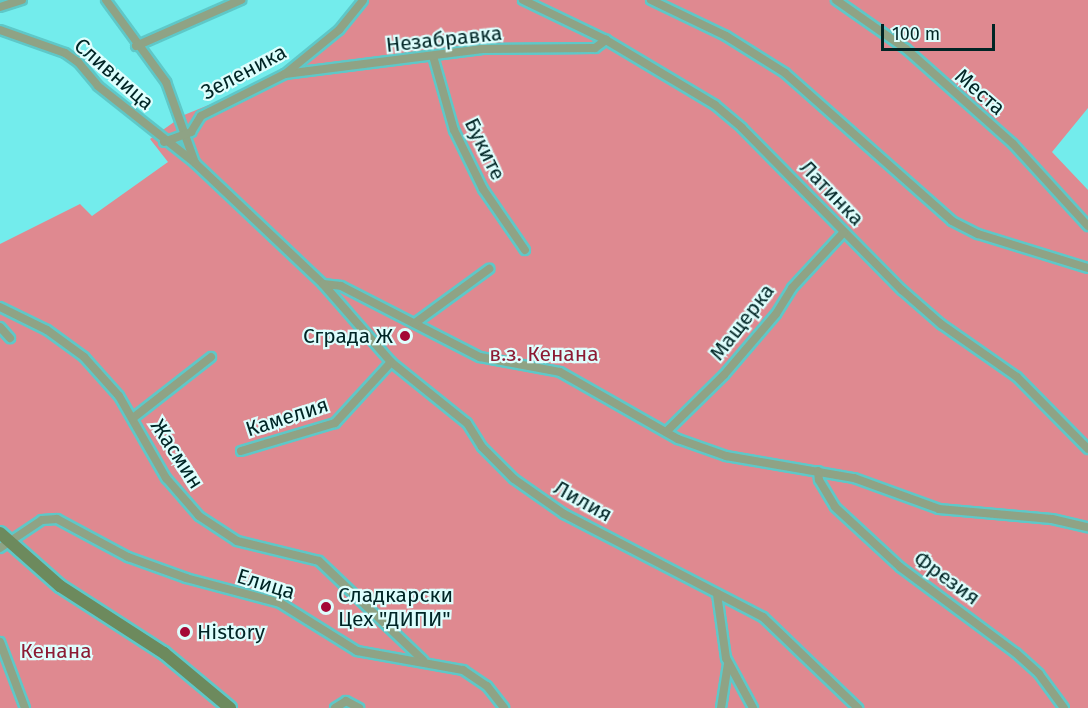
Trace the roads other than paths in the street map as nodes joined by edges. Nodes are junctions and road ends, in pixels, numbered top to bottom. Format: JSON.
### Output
{"nodes":[{"id":1,"x":22,"y":0,"type":"edge"},
{"id":2,"x":106,"y":0,"type":"edge"},
{"id":3,"x":241,"y":0,"type":"edge"},
{"id":4,"x":363,"y":0,"type":"edge"},
{"id":5,"x":523,"y":0,"type":"edge"},
{"id":6,"x":651,"y":0,"type":"edge"},
{"id":7,"x":836,"y":0,"type":"edge"},
{"id":8,"x":0,"y":7,"type":"edge"},
{"id":9,"x":0,"y":30,"type":"edge"},
{"id":10,"x":606,"y":40,"type":"junction"},
{"id":11,"x":136,"y":46,"type":"junction"},
{"id":12,"x":433,"y":56,"type":"junction"},
{"id":13,"x":285,"y":74,"type":"junction"},
{"id":14,"x":183,"y":136,"type":"junction"},
{"id":15,"x":165,"y":142,"type":"junction"},
{"id":16,"x":195,"y":163,"type":"junction"},
{"id":17,"x":1088,"y":226,"type":"edge"},
{"id":18,"x":844,"y":232,"type":"junction"},
{"id":19,"x":525,"y":250,"type":"dead end"},
{"id":20,"x":1088,"y":268,"type":"edge"},
{"id":21,"x":489,"y":269,"type":"dead end"},
{"id":22,"x":323,"y":284,"type":"junction"},
{"id":23,"x":0,"y":307,"type":"edge"},
{"id":24,"x":415,"y":323,"type":"junction"},
{"id":25,"x":0,"y":327,"type":"edge"},
{"id":26,"x":10,"y":338,"type":"dead end"},
{"id":27,"x":211,"y":357,"type":"dead end"},
{"id":28,"x":392,"y":362,"type":"junction"},
{"id":29,"x":133,"y":418,"type":"junction"},
{"id":30,"x":666,"y":432,"type":"junction"},
{"id":31,"x":1088,"y":449,"type":"edge"},
{"id":32,"x":241,"y":451,"type":"dead end"},
{"id":33,"x":818,"y":471,"type":"junction"},
{"id":34,"x":1088,"y":527,"type":"edge"},
{"id":35,"x":3,"y":541,"type":"edge"},
{"id":36,"x":717,"y":594,"type":"junction"},
{"id":37,"x":0,"y":642,"type":"edge"},
{"id":38,"x":423,"y":660,"type":"junction"},
{"id":39,"x":728,"y":664,"type":"junction"},
{"id":40,"x":25,"y":708,"type":"edge"},
{"id":41,"x":230,"y":708,"type":"edge"},
{"id":42,"x":335,"y":708,"type":"edge"},
{"id":43,"x":359,"y":708,"type":"edge"},
{"id":44,"x":504,"y":708,"type":"edge"},
{"id":45,"x":721,"y":708,"type":"edge"},
{"id":46,"x":753,"y":708,"type":"edge"},
{"id":47,"x":858,"y":708,"type":"edge"},
{"id":48,"x":1064,"y":708,"type":"edge"}],
"edges":[{"from":1,"to":8,"type":"street"},
{"from":2,"to":11,"type":"street"},
{"from":3,"to":11,"type":"street"},
{"from":4,"to":13,"type":"street","name":"Зеленика"},
{"from":5,"to":10,"type":"street","name":"Латинка"},
{"from":6,"to":20,"type":"street"},
{"from":7,"to":17,"type":"street","name":"Места"},
{"from":9,"to":15,"type":"street","name":"Сливница"},
{"from":10,"to":12,"type":"street","name":"Незабравка"},
{"from":10,"to":18,"type":"street","name":"Латинка"},
{"from":11,"to":14,"type":"street"},
{"from":12,"to":13,"type":"street","name":"Незабравка"},
{"from":12,"to":19,"type":"street","name":"Буките"},
{"from":13,"to":14,"type":"street","name":"Зеленика"},
{"from":14,"to":15,"type":"street","name":"Зеленика"},
{"from":14,"to":16,"type":"street"},
{"from":15,"to":16,"type":"street","name":"Сливница"},
{"from":16,"to":22,"type":"street","name":"Лилия"},
{"from":18,"to":30,"type":"street","name":"Мащерка"},
{"from":18,"to":31,"type":"street","name":"Латинка"},
{"from":21,"to":24,"type":"street"},
{"from":22,"to":24,"type":"street"},
{"from":22,"to":28,"type":"street","name":"Лилия"},
{"from":23,"to":29,"type":"street","name":"Жасмин"},
{"from":24,"to":30,"type":"street"},
{"from":25,"to":26,"type":"street"},
{"from":27,"to":29,"type":"street"},
{"from":28,"to":32,"type":"street","name":"Камелия"},
{"from":28,"to":36,"type":"street","name":"Лилия"},
{"from":29,"to":38,"type":"street","name":"Жасмин"},
{"from":30,"to":33,"type":"street"},
{"from":33,"to":34,"type":"street"},
{"from":33,"to":48,"type":"street","name":"Фрезия"},
{"from":35,"to":38,"type":"street","name":"Елица"},
{"from":35,"to":41,"type":"main road"},
{"from":36,"to":39,"type":"street"},
{"from":36,"to":47,"type":"street","name":"Лилия"},
{"from":37,"to":40,"type":"street"},
{"from":38,"to":44,"type":"street","name":"Елица"},
{"from":39,"to":45,"type":"street"},
{"from":39,"to":46,"type":"street"},
{"from":42,"to":43,"type":"street"}]}
